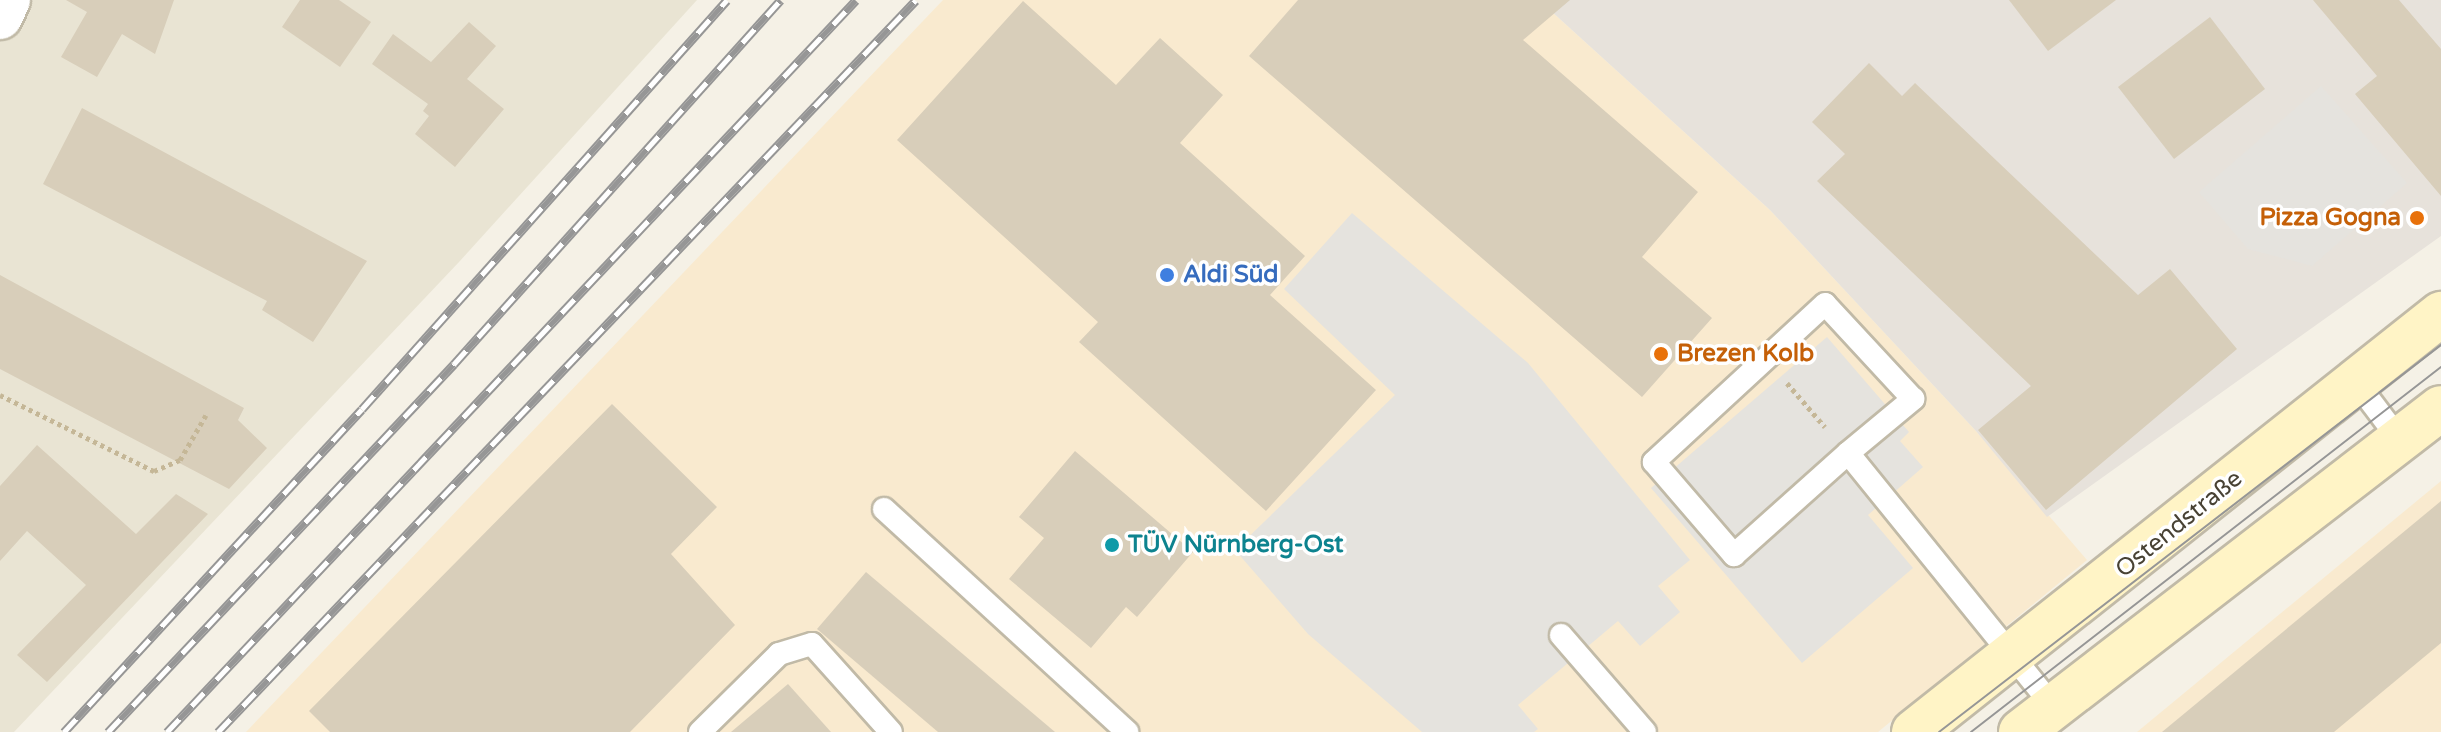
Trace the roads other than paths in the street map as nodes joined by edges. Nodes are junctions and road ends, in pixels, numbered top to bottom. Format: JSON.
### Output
{"nodes":[{"id":1,"x":8,"y":0,"type":"edge"},
{"id":2,"x":0,"y":17,"type":"edge"},
{"id":3,"x":2441,"y":314,"type":"edge"},
{"id":4,"x":2356,"y":382,"type":"junction"},
{"id":5,"x":2441,"y":408,"type":"edge"},
{"id":6,"x":2399,"y":439,"type":"junction"},
{"id":7,"x":1848,"y":453,"type":"junction"},
{"id":8,"x":884,"y":509,"type":"dead end"},
{"id":9,"x":1561,"y":635,"type":"dead end"},
{"id":10,"x":2014,"y":654,"type":"junction"},
{"id":11,"x":2037,"y":719,"type":"edge"},
{"id":12,"x":700,"y":732,"type":"edge"},
{"id":13,"x":891,"y":732,"type":"edge"},
{"id":14,"x":1127,"y":732,"type":"edge"},
{"id":15,"x":1645,"y":732,"type":"edge"},
{"id":16,"x":1914,"y":732,"type":"edge"}],
"edges":[{"from":1,"to":2,"type":"street"},
{"from":3,"to":4,"type":"main road","name":"Ostendstraße"},
{"from":4,"to":6,"type":"lane"},
{"from":4,"to":10,"type":"main road","name":"Ostendstraße"},
{"from":5,"to":6,"type":"main road"},
{"from":6,"to":11,"type":"main road"},
{"from":7,"to":7,"type":"lane"},
{"from":7,"to":10,"type":"lane"},
{"from":8,"to":14,"type":"lane"},
{"from":9,"to":15,"type":"lane"},
{"from":10,"to":11,"type":"lane"},
{"from":10,"to":16,"type":"main road","name":"Ostendstraße"},
{"from":12,"to":13,"type":"lane"}]}
